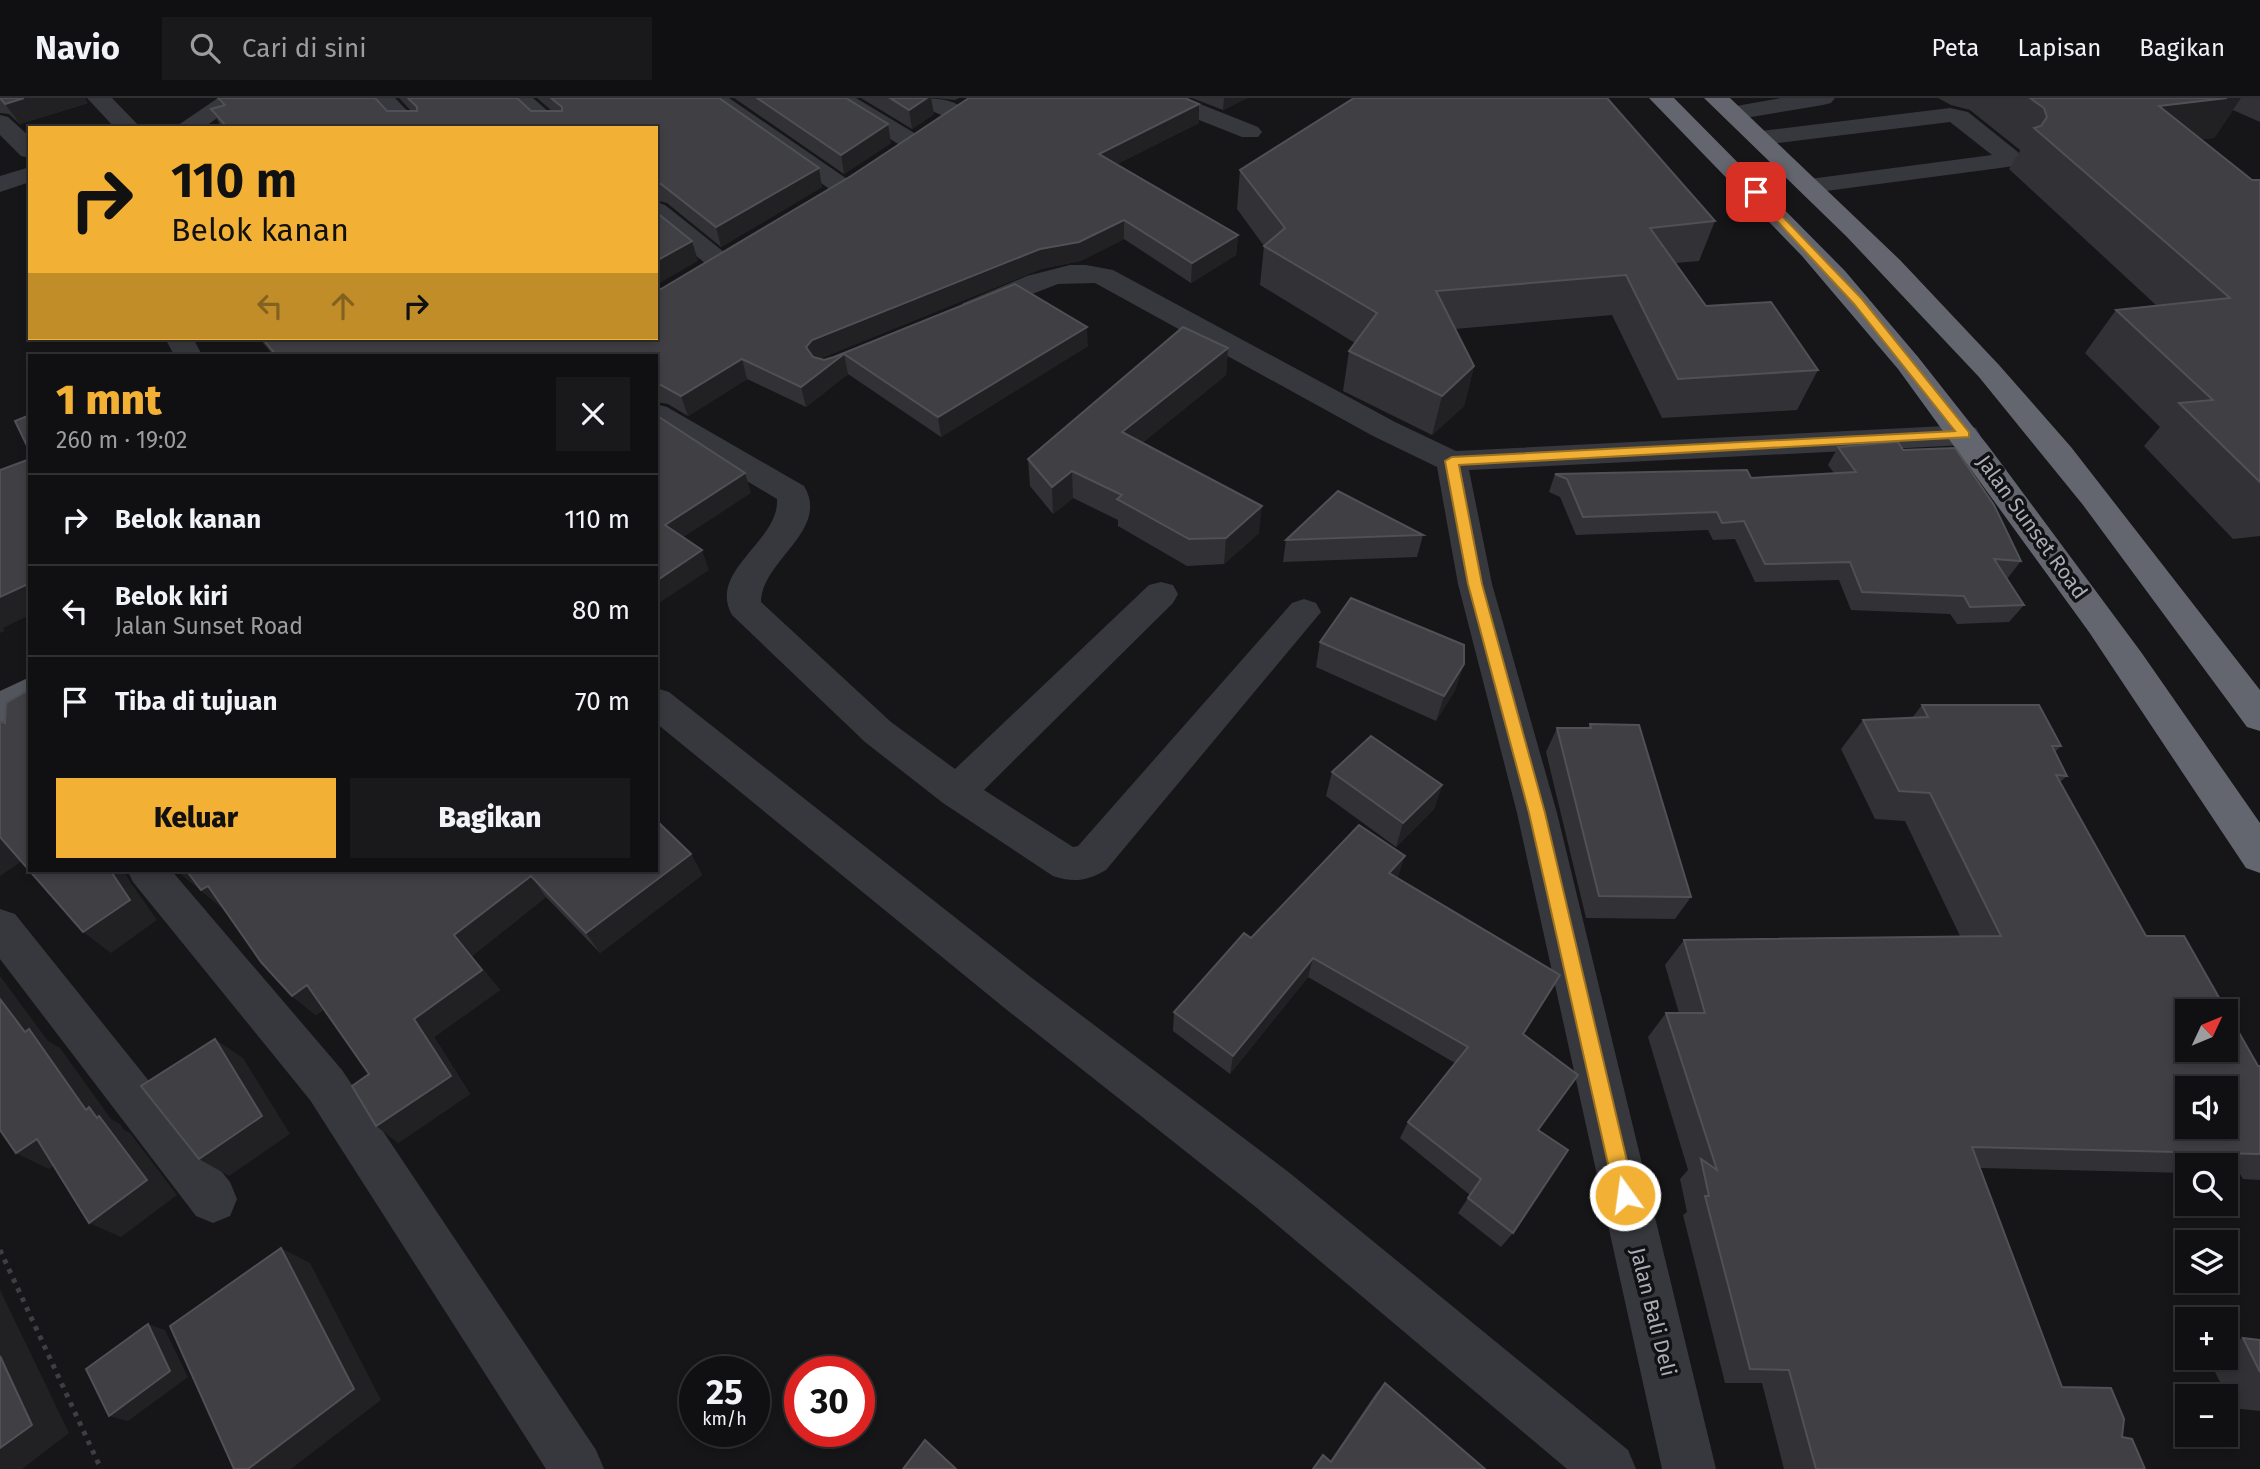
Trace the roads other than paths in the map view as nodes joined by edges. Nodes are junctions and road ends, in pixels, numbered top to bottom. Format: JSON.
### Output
{"nodes":[{"id":1,"x":99,"y":98,"type":"edge"},
{"id":2,"x":234,"y":98,"type":"edge"},
{"id":3,"x":382,"y":98,"type":"edge"},
{"id":4,"x":519,"y":98,"type":"edge"},
{"id":5,"x":714,"y":98,"type":"edge"},
{"id":6,"x":840,"y":98,"type":"edge"},
{"id":7,"x":928,"y":98,"type":"edge"},
{"id":8,"x":979,"y":98,"type":"edge"},
{"id":9,"x":1164,"y":98,"type":"edge"},
{"id":10,"x":1661,"y":98,"type":"edge"},
{"id":11,"x":1823,"y":98,"type":"edge"},
{"id":12,"x":1725,"y":106,"type":"edge"},
{"id":13,"x":956,"y":112,"type":"junction"},
{"id":14,"x":0,"y":122,"type":"edge"},
{"id":15,"x":128,"y":126,"type":"edge"},
{"id":16,"x":191,"y":126,"type":"edge"},
{"id":17,"x":410,"y":126,"type":"edge"},
{"id":18,"x":553,"y":126,"type":"edge"},
{"id":19,"x":1811,"y":131,"type":"junction"},
{"id":20,"x":1250,"y":132,"type":"dead end"},
{"id":21,"x":1761,"y":138,"type":"junction"},
{"id":22,"x":912,"y":142,"type":"junction"},
{"id":23,"x":28,"y":149,"type":"edge"},
{"id":24,"x":890,"y":158,"type":"edge"},
{"id":25,"x":867,"y":173,"type":"edge"},
{"id":26,"x":28,"y":175,"type":"edge"},
{"id":27,"x":1863,"y":179,"type":"junction"},
{"id":28,"x":0,"y":184,"type":"edge"},
{"id":29,"x":1811,"y":185,"type":"junction"},
{"id":30,"x":844,"y":188,"type":"junction"},
{"id":31,"x":822,"y":202,"type":"edge"},
{"id":32,"x":658,"y":212,"type":"edge"},
{"id":33,"x":743,"y":249,"type":"edge"},
{"id":34,"x":709,"y":269,"type":"joint"},
{"id":35,"x":953,"y":317,"type":"edge"},
{"id":36,"x":658,"y":415,"type":"edge"},
{"id":37,"x":1965,"y":435,"type":"junction"},
{"id":38,"x":1452,"y":461,"type":"junction"},
{"id":39,"x":1161,"y":594,"type":"dead end"},
{"id":40,"x":1304,"y":612,"type":"dead end"},
{"id":41,"x":658,"y":704,"type":"edge"},
{"id":42,"x":2260,"y":717,"type":"edge"},
{"id":43,"x":957,"y":792,"type":"junction"},
{"id":44,"x":2260,"y":856,"type":"edge"},
{"id":45,"x":149,"y":872,"type":"edge"},
{"id":46,"x":0,"y":927,"type":"edge"},
{"id":47,"x":213,"y":1199,"type":"dead end"},
{"id":48,"x":577,"y":1469,"type":"edge"},
{"id":49,"x":1609,"y":1469,"type":"edge"},
{"id":50,"x":1689,"y":1469,"type":"edge"}],
"edges":[{"from":1,"to":15,"type":"street"},
{"from":2,"to":16,"type":"street"},
{"from":3,"to":17,"type":"street"},
{"from":4,"to":18,"type":"street"},
{"from":5,"to":30,"type":"street"},
{"from":6,"to":22,"type":"street"},
{"from":7,"to":13,"type":"street"},
{"from":8,"to":13,"type":"main road"},
{"from":9,"to":20,"type":"street"},
{"from":10,"to":37,"type":"highway","name":"Jalan Sunset Road"},
{"from":11,"to":12,"type":"street"},
{"from":12,"to":21,"type":"highway"},
{"from":13,"to":22,"type":"main road"},
{"from":14,"to":23,"type":"street"},
{"from":19,"to":21,"type":"street"},
{"from":19,"to":27,"type":"street"},
{"from":19,"to":27,"type":"street"},
{"from":21,"to":29,"type":"highway"},
{"from":22,"to":24,"type":"main road"},
{"from":25,"to":30,"type":"main road"},
{"from":26,"to":28,"type":"street"},
{"from":27,"to":29,"type":"street"},
{"from":29,"to":42,"type":"highway"},
{"from":30,"to":31,"type":"main road"},
{"from":32,"to":34,"type":"street"},
{"from":33,"to":34,"type":"main road"},
{"from":35,"to":38,"type":"street"},
{"from":36,"to":43,"type":"street"},
{"from":37,"to":38,"type":"street"},
{"from":37,"to":44,"type":"highway","name":"Jalan Sunset Road"},
{"from":38,"to":50,"type":"street","name":"Jalan Bali Deli"},
{"from":39,"to":43,"type":"street"},
{"from":40,"to":43,"type":"street"},
{"from":41,"to":49,"type":"street"},
{"from":45,"to":48,"type":"street"},
{"from":46,"to":47,"type":"street"}]}
